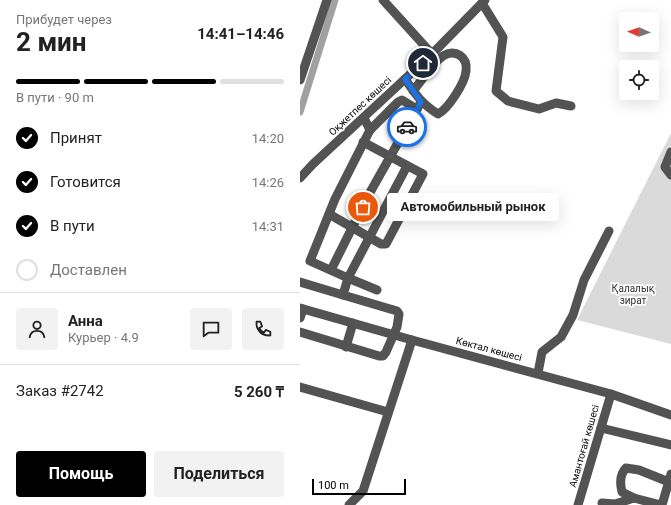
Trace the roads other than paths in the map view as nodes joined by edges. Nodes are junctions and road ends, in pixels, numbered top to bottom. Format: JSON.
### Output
{"nodes":[{"id":1,"x":383,"y":0,"type":"edge"},
{"id":2,"x":324,"y":1,"type":"edge"},
{"id":3,"x":484,"y":2,"type":"edge"},
{"id":4,"x":432,"y":54,"type":"junction"},
{"id":5,"x":405,"y":79,"type":"junction"},
{"id":6,"x":300,"y":80,"type":"edge"},
{"id":7,"x":413,"y":91,"type":"junction"},
{"id":8,"x":419,"y":106,"type":"junction"},
{"id":9,"x":571,"y":106,"type":"dead end"},
{"id":10,"x":364,"y":118,"type":"junction"},
{"id":11,"x":370,"y":130,"type":"junction"},
{"id":12,"x":363,"y":142,"type":"junction"},
{"id":13,"x":671,"y":152,"type":"edge"},
{"id":14,"x":391,"y":156,"type":"junction"},
{"id":15,"x":407,"y":166,"type":"junction"},
{"id":16,"x":671,"y":175,"type":"edge"},
{"id":17,"x":300,"y":178,"type":"edge"},
{"id":18,"x":329,"y":214,"type":"junction"},
{"id":19,"x":352,"y":228,"type":"junction"},
{"id":20,"x":609,"y":231,"type":"dead end"},
{"id":21,"x":370,"y":238,"type":"junction"},
{"id":22,"x":300,"y":258,"type":"edge"},
{"id":23,"x":310,"y":261,"type":"junction"},
{"id":24,"x":331,"y":270,"type":"junction"},
{"id":25,"x":348,"y":278,"type":"junction"},
{"id":26,"x":300,"y":282,"type":"edge"},
{"id":27,"x":377,"y":290,"type":"dead end"},
{"id":28,"x":343,"y":295,"type":"junction"},
{"id":29,"x":302,"y":308,"type":"edge"},
{"id":30,"x":300,"y":318,"type":"edge"},
{"id":31,"x":354,"y":323,"type":"junction"},
{"id":32,"x":300,"y":332,"type":"edge"},
{"id":33,"x":392,"y":334,"type":"junction"},
{"id":34,"x":412,"y":340,"type":"junction"},
{"id":35,"x":346,"y":347,"type":"junction"},
{"id":36,"x":538,"y":373,"type":"junction"},
{"id":37,"x":300,"y":387,"type":"edge"},
{"id":38,"x":610,"y":394,"type":"junction"},
{"id":39,"x":388,"y":412,"type":"junction"},
{"id":40,"x":671,"y":416,"type":"edge"},
{"id":41,"x":601,"y":428,"type":"junction"},
{"id":42,"x":671,"y":445,"type":"edge"},
{"id":43,"x":670,"y":478,"type":"edge"},
{"id":44,"x":634,"y":498,"type":"junction"},
{"id":45,"x":602,"y":503,"type":"dead end"},
{"id":46,"x":349,"y":505,"type":"edge"},
{"id":47,"x":578,"y":505,"type":"edge"},
{"id":48,"x":662,"y":505,"type":"edge"}],
"edges":[{"from":1,"to":4,"type":"street"},
{"from":2,"to":6,"type":"street"},
{"from":3,"to":4,"type":"street","name":"Оқжетпес көшесі"},
{"from":3,"to":9,"type":"street"},
{"from":4,"to":5,"type":"street","name":"Оқжетпес көшесі"},
{"from":5,"to":7,"type":"street"},
{"from":5,"to":10,"type":"street","name":"Оқжетпес көшесі"},
{"from":7,"to":8,"type":"street"},
{"from":7,"to":8,"type":"street"},
{"from":8,"to":11,"type":"street"},
{"from":8,"to":14,"type":"street"},
{"from":10,"to":11,"type":"street"},
{"from":10,"to":17,"type":"street","name":"Оқжетпес көшесі"},
{"from":11,"to":12,"type":"street"},
{"from":12,"to":14,"type":"street"},
{"from":12,"to":18,"type":"street"},
{"from":13,"to":16,"type":"street"},
{"from":14,"to":15,"type":"street"},
{"from":14,"to":19,"type":"street"},
{"from":15,"to":21,"type":"street"},
{"from":15,"to":21,"type":"street"},
{"from":18,"to":19,"type":"street"},
{"from":18,"to":23,"type":"street"},
{"from":19,"to":21,"type":"street"},
{"from":19,"to":24,"type":"street"},
{"from":20,"to":36,"type":"street"},
{"from":21,"to":25,"type":"street"},
{"from":22,"to":23,"type":"street"},
{"from":23,"to":24,"type":"street"},
{"from":24,"to":25,"type":"street"},
{"from":25,"to":27,"type":"street"},
{"from":25,"to":28,"type":"street"},
{"from":26,"to":28,"type":"street"},
{"from":28,"to":33,"type":"street"},
{"from":29,"to":30,"type":"street"},
{"from":29,"to":31,"type":"street","name":"Көктал көшесі"},
{"from":31,"to":33,"type":"street","name":"Көктал көшесі"},
{"from":31,"to":35,"type":"street"},
{"from":32,"to":35,"type":"street"},
{"from":33,"to":34,"type":"street","name":"Көктал көшесі"},
{"from":33,"to":35,"type":"street"},
{"from":34,"to":36,"type":"street","name":"Көктал көшесі"},
{"from":34,"to":39,"type":"street"},
{"from":36,"to":38,"type":"street","name":"Көктал көшесі"},
{"from":37,"to":39,"type":"street"},
{"from":38,"to":40,"type":"street","name":"Көктал көшесі"},
{"from":38,"to":41,"type":"street","name":"Амантоғай көшесі"},
{"from":39,"to":46,"type":"street"},
{"from":41,"to":42,"type":"street"},
{"from":41,"to":47,"type":"street","name":"Амантоғай көшесі"},
{"from":43,"to":44,"type":"street"},
{"from":43,"to":48,"type":"street"},
{"from":44,"to":45,"type":"street"},
{"from":44,"to":48,"type":"street"}]}
